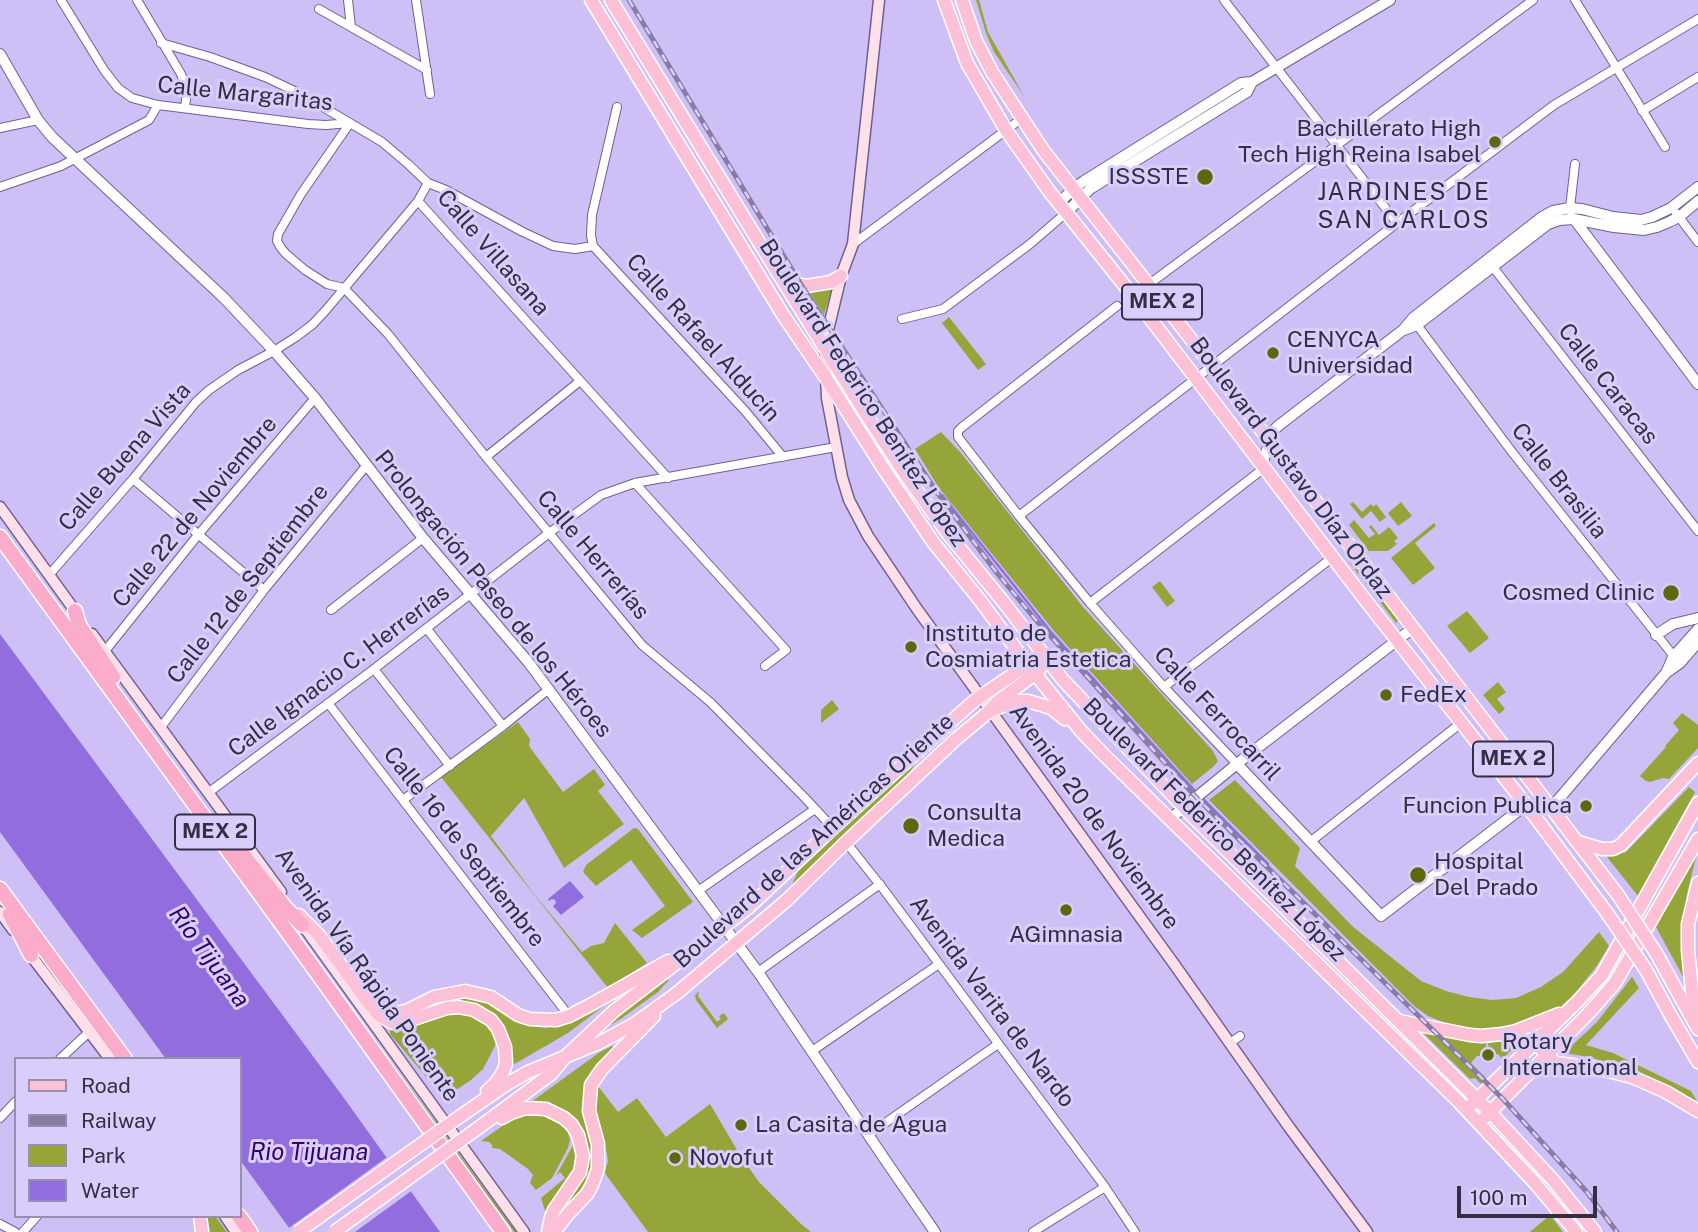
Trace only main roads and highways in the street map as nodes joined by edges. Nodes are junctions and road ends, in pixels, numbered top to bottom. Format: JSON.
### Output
{"nodes":[{"id":1,"x":591,"y":0,"type":"edge"},
{"id":2,"x":611,"y":0,"type":"edge"},
{"id":3,"x":880,"y":0,"type":"edge"},
{"id":4,"x":944,"y":0,"type":"edge"},
{"id":5,"x":962,"y":0,"type":"edge"},
{"id":6,"x":776,"y":270,"type":"junction"},
{"id":7,"x":841,"y":276,"type":"junction"},
{"id":8,"x":825,"y":349,"type":"junction"},
{"id":9,"x":826,"y":372,"type":"junction"},
{"id":10,"x":0,"y":507,"type":"edge"},
{"id":11,"x":0,"y":537,"type":"edge"},
{"id":12,"x":75,"y":611,"type":"junction"},
{"id":13,"x":1039,"y":649,"type":"junction"},
{"id":14,"x":1035,"y":668,"type":"junction"},
{"id":15,"x":1063,"y":680,"type":"junction"},
{"id":16,"x":981,"y":695,"type":"junction"},
{"id":17,"x":991,"y":710,"type":"junction"},
{"id":18,"x":1081,"y":731,"type":"junction"},
{"id":19,"x":153,"y":748,"type":"junction"},
{"id":20,"x":1698,"y":763,"type":"edge"},
{"id":21,"x":173,"y":774,"type":"junction"},
{"id":22,"x":1692,"y":777,"type":"edge"},
{"id":23,"x":1698,"y":803,"type":"edge"},
{"id":24,"x":1698,"y":839,"type":"edge"},
{"id":25,"x":1578,"y":842,"type":"junction"},
{"id":26,"x":1698,"y":883,"type":"edge"},
{"id":27,"x":0,"y":888,"type":"edge"},
{"id":28,"x":0,"y":898,"type":"edge"},
{"id":29,"x":292,"y":910,"type":"junction"},
{"id":30,"x":0,"y":912,"type":"edge"},
{"id":31,"x":302,"y":925,"type":"junction"},
{"id":32,"x":699,"y":946,"type":"junction"},
{"id":33,"x":31,"y":955,"type":"junction"},
{"id":34,"x":665,"y":1003,"type":"junction"},
{"id":35,"x":372,"y":1006,"type":"junction"},
{"id":36,"x":1569,"y":1009,"type":"junction"},
{"id":37,"x":1698,"y":1019,"type":"edge"},
{"id":38,"x":1399,"y":1021,"type":"junction"},
{"id":39,"x":1698,"y":1030,"type":"edge"},
{"id":40,"x":1542,"y":1034,"type":"junction"},
{"id":41,"x":1546,"y":1055,"type":"junction"},
{"id":42,"x":566,"y":1056,"type":"junction"},
{"id":43,"x":108,"y":1057,"type":"edge"},
{"id":44,"x":124,"y":1057,"type":"edge"},
{"id":45,"x":1698,"y":1062,"type":"edge"},
{"id":46,"x":1477,"y":1099,"type":"junction"},
{"id":47,"x":1466,"y":1110,"type":"junction"},
{"id":48,"x":1698,"y":1111,"type":"edge"},
{"id":49,"x":1490,"y":1112,"type":"junction"},
{"id":50,"x":461,"y":1113,"type":"junction"},
{"id":51,"x":1479,"y":1122,"type":"junction"},
{"id":52,"x":475,"y":1133,"type":"junction"},
{"id":53,"x":1364,"y":1231,"type":"edge"},
{"id":54,"x":298,"y":1232,"type":"edge"},
{"id":55,"x":334,"y":1232,"type":"edge"},
{"id":56,"x":503,"y":1232,"type":"edge"},
{"id":57,"x":523,"y":1232,"type":"edge"},
{"id":58,"x":548,"y":1232,"type":"edge"},
{"id":59,"x":554,"y":1232,"type":"edge"},
{"id":60,"x":1576,"y":1232,"type":"edge"},
{"id":61,"x":1595,"y":1232,"type":"edge"}],
"edges":[{"from":1,"to":9,"type":"main road","name":"Boulevard Federico Benítez López"},
{"from":2,"to":6,"type":"main road","name":"Boulevard Federico Benítez López"},
{"from":3,"to":7,"type":"main road","name":"Avenida 20 de Noviembre"},
{"from":4,"to":45,"type":"main road","name":"Boulevard Gustavo Díaz Ordaz","number":"MEX 2","bridge":true},
{"from":5,"to":25,"type":"main road","name":"Boulevard Gustavo Díaz Ordaz","number":"MEX 2"},
{"from":6,"to":7,"type":"main road"},
{"from":6,"to":8,"type":"main road","name":"Boulevard Federico Benítez López"},
{"from":7,"to":8,"type":"main road","name":"Avenida 20 de Noviembre"},
{"from":8,"to":9,"type":"main road","name":"Avenida 20 de Noviembre"},
{"from":8,"to":13,"type":"main road","name":"Boulevard Federico Benítez López"},
{"from":9,"to":14,"type":"main road","name":"Boulevard Federico Benítez López"},
{"from":9,"to":16,"type":"main road","name":"Avenida 20 de Noviembre"},
{"from":10,"to":12,"type":"main road","name":"Avenida Vía Rápida Poniente"},
{"from":11,"to":19,"type":"highway","name":"Avenida Vía Rápida Poniente","number":"MEX 2"},
{"from":12,"to":19,"type":"highway"},
{"from":12,"to":29,"type":"main road","name":"Avenida Vía Rápida Poniente"},
{"from":13,"to":14,"type":"main road"},
{"from":13,"to":15,"type":"main road","name":"Boulevard Federico Benítez López"},
{"from":14,"to":15,"type":"main road"},
{"from":14,"to":16,"type":"main road","name":"Boulevard de las Américas Oriente"},
{"from":14,"to":17,"type":"main road","name":"Boulevard de las Américas Oriente"},
{"from":14,"to":18,"type":"main road","name":"Boulevard Federico Benítez López"},
{"from":15,"to":38,"type":"main road","name":"Boulevard Federico Benítez López"},
{"from":16,"to":17,"type":"main road","name":"Avenida 20 de Noviembre"},
{"from":16,"to":32,"type":"main road","name":"Boulevard de las Américas Oriente"},
{"from":17,"to":18,"type":"main road"},
{"from":17,"to":34,"type":"main road","name":"Boulevard de las Américas Oriente"},
{"from":17,"to":53,"type":"main road","name":"Avenida 20 de Noviembre"},
{"from":18,"to":47,"type":"main road","name":"Boulevard Federico Benítez López"},
{"from":19,"to":21,"type":"highway","name":"Avenida Vía Rápida Poniente","number":"MEX 2"},
{"from":20,"to":22,"type":"main road"},
{"from":21,"to":31,"type":"highway"},
{"from":21,"to":56,"type":"highway","name":"Avenida Vía Rápida Poniente","number":"MEX 2"},
{"from":22,"to":25,"type":"main road"},
{"from":23,"to":36,"type":"main road"},
{"from":24,"to":41,"type":"main road"},
{"from":25,"to":39,"type":"main road","name":"Boulevard Gustavo Díaz Ordaz","number":"MEX 2","bridge":true},
{"from":26,"to":37,"type":"main road"},
{"from":27,"to":44,"type":"highway"},
{"from":28,"to":33,"type":"highway"},
{"from":29,"to":31,"type":"main road","name":"Avenida Vía Rápida Poniente"},
{"from":29,"to":35,"type":"main road"},
{"from":30,"to":33,"type":"main road"},
{"from":31,"to":57,"type":"main road","name":"Avenida Vía Rápida Poniente"},
{"from":32,"to":35,"type":"main road"},
{"from":32,"to":42,"type":"main road","name":"Boulevard de las Américas Oriente"},
{"from":33,"to":43,"type":"main road"},
{"from":34,"to":42,"type":"main road","name":"Boulevard de las Américas Oriente"},
{"from":34,"to":59,"type":"main road"},
{"from":35,"to":50,"type":"main road"},
{"from":36,"to":38,"type":"main road"},
{"from":36,"to":40,"type":"main road"},
{"from":38,"to":46,"type":"main road","name":"Boulevard Federico Benítez López"},
{"from":40,"to":41,"type":"main road"},
{"from":40,"to":46,"type":"main road"},
{"from":41,"to":48,"type":"main road"},
{"from":41,"to":49,"type":"main road"},
{"from":42,"to":50,"type":"main road","name":"Boulevard de las Américas Oriente"},
{"from":42,"to":52,"type":"main road","name":"Boulevard de las Américas Oriente"},
{"from":46,"to":47,"type":"main road"},
{"from":46,"to":49,"type":"main road","name":"Boulevard Federico Benítez López"},
{"from":47,"to":51,"type":"main road","name":"Boulevard Federico Benítez López"},
{"from":49,"to":51,"type":"main road"},
{"from":49,"to":61,"type":"main road","name":"Boulevard Federico Benítez López"},
{"from":50,"to":54,"type":"main road","name":"Boulevard de las Américas Oriente","bridge":true},
{"from":51,"to":60,"type":"main road","name":"Boulevard Federico Benítez López"},
{"from":52,"to":55,"type":"main road","name":"Boulevard de las Américas Oriente","bridge":true},
{"from":52,"to":58,"type":"main road"}]}
